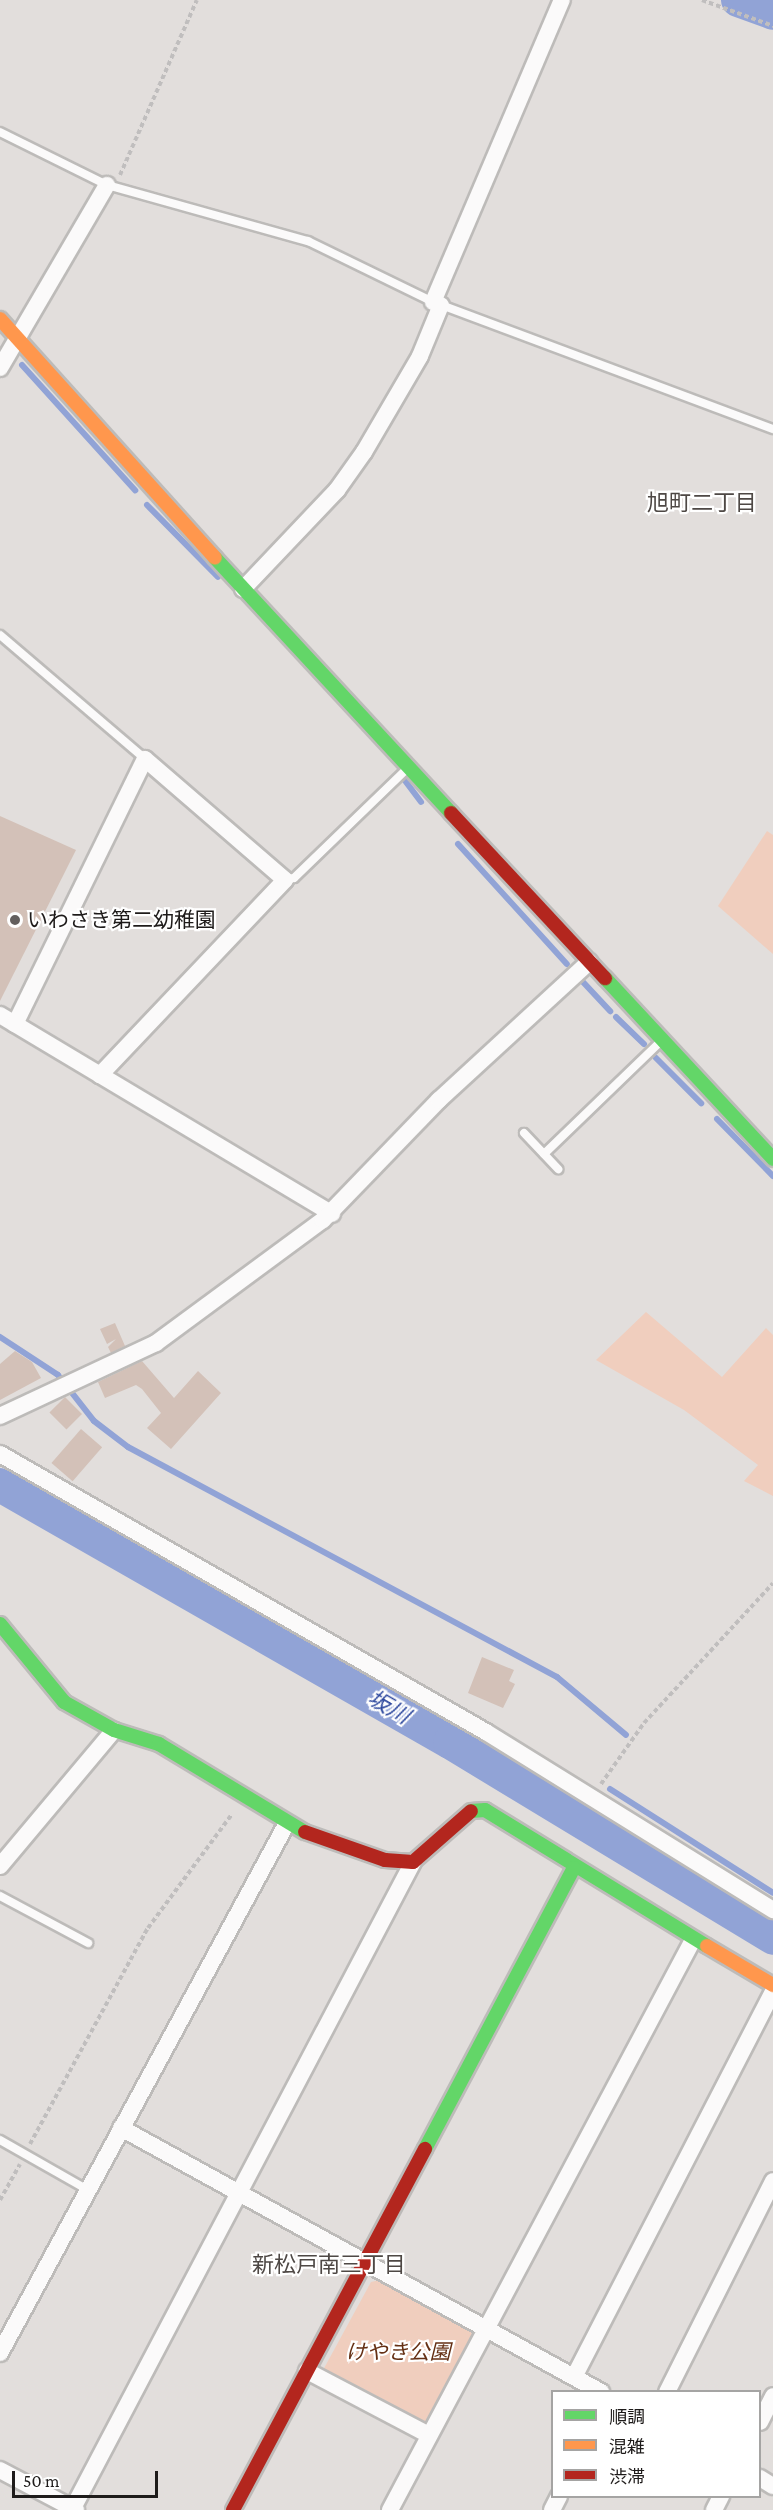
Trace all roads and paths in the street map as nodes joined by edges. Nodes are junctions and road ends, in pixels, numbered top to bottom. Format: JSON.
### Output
{"nodes":[{"id":1,"x":197,"y":0,"type":"edge"},
{"id":2,"x":562,"y":0,"type":"edge"},
{"id":3,"x":702,"y":0,"type":"edge"},
{"id":4,"x":773,"y":26,"type":"edge"},
{"id":5,"x":0,"y":132,"type":"edge"},
{"id":6,"x":107,"y":185,"type":"junction"},
{"id":7,"x":437,"y":303,"type":"junction"},
{"id":8,"x":0,"y":319,"type":"edge"},
{"id":9,"x":18,"y":340,"type":"junction"},
{"id":10,"x":0,"y":368,"type":"edge"},
{"id":11,"x":773,"y":429,"type":"edge"},
{"id":12,"x":243,"y":589,"type":"junction"},
{"id":13,"x":0,"y":635,"type":"edge"},
{"id":14,"x":145,"y":759,"type":"junction"},
{"id":15,"x":409,"y":768,"type":"junction"},
{"id":16,"x":285,"y":880,"type":"junction"},
{"id":17,"x":589,"y":962,"type":"junction"},
{"id":18,"x":0,"y":1015,"type":"edge"},
{"id":19,"x":15,"y":1024,"type":"junction"},
{"id":20,"x":661,"y":1041,"type":"junction"},
{"id":21,"x":100,"y":1075,"type":"junction"},
{"id":22,"x":524,"y":1133,"type":"dead end"},
{"id":23,"x":544,"y":1154,"type":"junction"},
{"id":24,"x":773,"y":1159,"type":"edge"},
{"id":25,"x":558,"y":1169,"type":"dead end"},
{"id":26,"x":332,"y":1214,"type":"junction"},
{"id":27,"x":0,"y":1416,"type":"edge"},
{"id":28,"x":0,"y":1454,"type":"edge"},
{"id":29,"x":773,"y":1583,"type":"edge"},
{"id":30,"x":0,"y":1624,"type":"edge"},
{"id":31,"x":114,"y":1730,"type":"junction"},
{"id":32,"x":244,"y":1796,"type":"junction"},
{"id":33,"x":592,"y":1797,"type":"junction"},
{"id":34,"x":286,"y":1825,"type":"junction"},
{"id":35,"x":413,"y":1862,"type":"junction"},
{"id":36,"x":0,"y":1866,"type":"edge"},
{"id":37,"x":574,"y":1868,"type":"junction"},
{"id":38,"x":0,"y":1896,"type":"edge"},
{"id":39,"x":773,"y":1910,"type":"edge"},
{"id":40,"x":693,"y":1940,"type":"junction"},
{"id":41,"x":88,"y":1943,"type":"dead end"},
{"id":42,"x":773,"y":1985,"type":"edge"},
{"id":43,"x":773,"y":1991,"type":"edge"},
{"id":44,"x":121,"y":2128,"type":"junction"},
{"id":45,"x":0,"y":2140,"type":"edge"},
{"id":46,"x":24,"y":2155,"type":"junction"},
{"id":47,"x":773,"y":2181,"type":"edge"},
{"id":48,"x":88,"y":2190,"type":"junction"},
{"id":49,"x":238,"y":2193,"type":"junction"},
{"id":50,"x":0,"y":2200,"type":"edge"},
{"id":51,"x":363,"y":2263,"type":"junction"},
{"id":52,"x":486,"y":2330,"type":"junction"},
{"id":53,"x":0,"y":2353,"type":"edge"},
{"id":54,"x":307,"y":2370,"type":"junction"},
{"id":55,"x":574,"y":2377,"type":"junction"},
{"id":56,"x":599,"y":2390,"type":"edge"},
{"id":57,"x":668,"y":2390,"type":"edge"},
{"id":58,"x":773,"y":2396,"type":"edge"},
{"id":59,"x":761,"y":2418,"type":"edge"},
{"id":60,"x":429,"y":2435,"type":"junction"},
{"id":61,"x":0,"y":2470,"type":"edge"},
{"id":62,"x":74,"y":2509,"type":"edge"},
{"id":63,"x":233,"y":2510,"type":"edge"},
{"id":64,"x":390,"y":2510,"type":"edge"}],
"edges":[{"from":1,"to":6,"type":"path"},
{"from":2,"to":7,"type":"street"},
{"from":3,"to":4,"type":"path"},
{"from":5,"to":6,"type":"lane"},
{"from":6,"to":7,"type":"lane"},
{"from":6,"to":9,"type":"street"},
{"from":7,"to":11,"type":"lane"},
{"from":7,"to":12,"type":"street"},
{"from":8,"to":9,"type":"street"},
{"from":9,"to":10,"type":"street"},
{"from":9,"to":12,"type":"street"},
{"from":12,"to":15,"type":"street"},
{"from":13,"to":14,"type":"lane"},
{"from":14,"to":16,"type":"street"},
{"from":14,"to":19,"type":"street"},
{"from":15,"to":16,"type":"lane"},
{"from":15,"to":17,"type":"street"},
{"from":16,"to":21,"type":"street"},
{"from":17,"to":20,"type":"street"},
{"from":17,"to":26,"type":"street"},
{"from":18,"to":19,"type":"street"},
{"from":19,"to":21,"type":"street"},
{"from":20,"to":23,"type":"lane"},
{"from":20,"to":24,"type":"street"},
{"from":21,"to":26,"type":"street"},
{"from":22,"to":23,"type":"lane"},
{"from":23,"to":25,"type":"lane"},
{"from":26,"to":27,"type":"street"},
{"from":28,"to":33,"type":"street"},
{"from":29,"to":33,"type":"path"},
{"from":30,"to":31,"type":"street"},
{"from":31,"to":32,"type":"street"},
{"from":31,"to":36,"type":"street"},
{"from":32,"to":34,"type":"street"},
{"from":32,"to":46,"type":"path"},
{"from":33,"to":39,"type":"street"},
{"from":34,"to":35,"type":"street"},
{"from":34,"to":44,"type":"street"},
{"from":35,"to":37,"type":"street"},
{"from":35,"to":49,"type":"street"},
{"from":37,"to":40,"type":"street"},
{"from":37,"to":51,"type":"street"},
{"from":38,"to":41,"type":"lane"},
{"from":40,"to":42,"type":"street"},
{"from":40,"to":52,"type":"street"},
{"from":43,"to":55,"type":"street"},
{"from":44,"to":48,"type":"street"},
{"from":44,"to":49,"type":"street"},
{"from":45,"to":46,"type":"lane"},
{"from":46,"to":48,"type":"lane"},
{"from":46,"to":50,"type":"path"},
{"from":47,"to":57,"type":"street"},
{"from":48,"to":53,"type":"street"},
{"from":49,"to":51,"type":"street"},
{"from":49,"to":62,"type":"street"},
{"from":51,"to":52,"type":"street"},
{"from":51,"to":54,"type":"street"},
{"from":52,"to":55,"type":"street"},
{"from":52,"to":60,"type":"street"},
{"from":54,"to":60,"type":"street"},
{"from":54,"to":63,"type":"street"},
{"from":55,"to":56,"type":"street"},
{"from":58,"to":59,"type":"street"},
{"from":60,"to":64,"type":"street"},
{"from":61,"to":62,"type":"street"}]}
